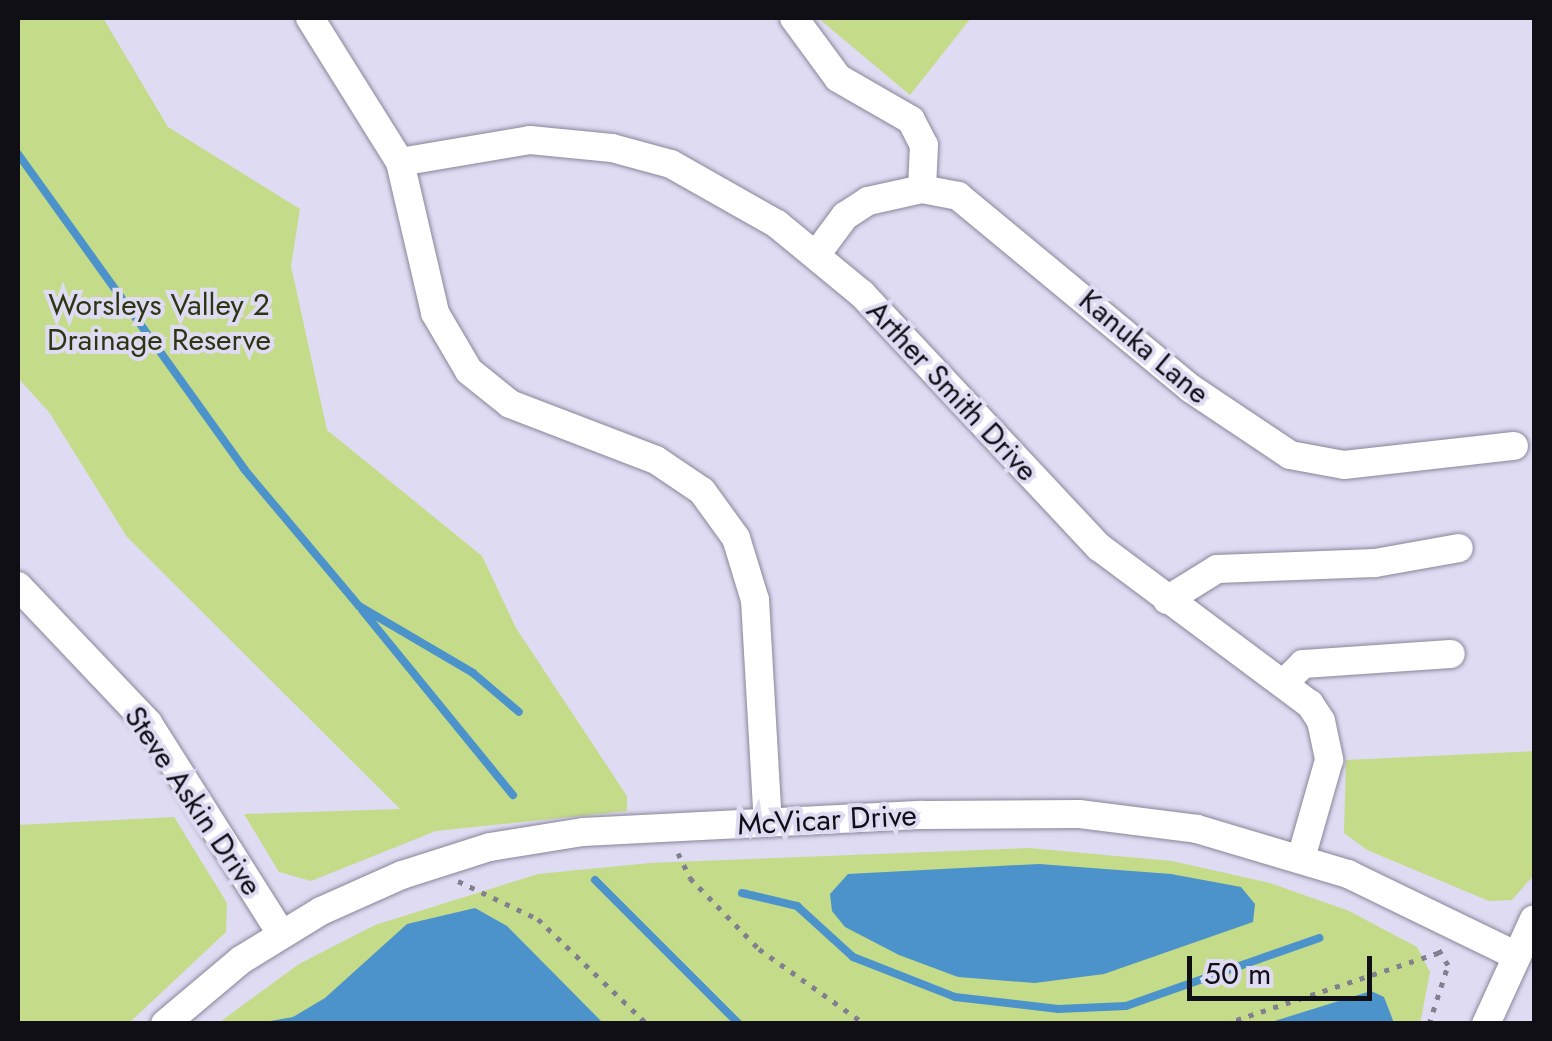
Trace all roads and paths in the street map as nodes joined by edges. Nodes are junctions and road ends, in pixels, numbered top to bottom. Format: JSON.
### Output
{"nodes":[{"id":1,"x":310,"y":18,"type":"edge"},
{"id":2,"x":794,"y":18,"type":"edge"},
{"id":3,"x":400,"y":162,"type":"junction"},
{"id":4,"x":922,"y":189,"type":"junction"},
{"id":5,"x":816,"y":254,"type":"junction"},
{"id":6,"x":1514,"y":446,"type":"dead end"},
{"id":7,"x":1459,"y":548,"type":"dead end"},
{"id":8,"x":18,"y":586,"type":"edge"},
{"id":9,"x":1167,"y":600,"type":"junction"},
{"id":10,"x":27,"y":618,"type":"edge"},
{"id":11,"x":1451,"y":654,"type":"dead end"},
{"id":12,"x":1286,"y":682,"type":"junction"},
{"id":13,"x":768,"y":823,"type":"junction"},
{"id":14,"x":668,"y":848,"type":"dead end"},
{"id":15,"x":692,"y":848,"type":"dead end"},
{"id":16,"x":1301,"y":858,"type":"junction"},
{"id":17,"x":682,"y":867,"type":"dead end"},
{"id":18,"x":472,"y":871,"type":"dead end"},
{"id":19,"x":446,"y":879,"type":"dead end"},
{"id":20,"x":466,"y":890,"type":"dead end"},
{"id":21,"x":1534,"y":919,"type":"edge"},
{"id":22,"x":281,"y":933,"type":"junction"},
{"id":23,"x":1430,"y":937,"type":"dead end"},
{"id":24,"x":1441,"y":952,"type":"junction"},
{"id":25,"x":1513,"y":954,"type":"junction"},
{"id":26,"x":166,"y":1024,"type":"edge"},
{"id":27,"x":648,"y":1024,"type":"edge"},
{"id":28,"x":865,"y":1024,"type":"edge"},
{"id":29,"x":1224,"y":1024,"type":"edge"},
{"id":30,"x":1429,"y":1024,"type":"edge"},
{"id":31,"x":1486,"y":1024,"type":"edge"}],
"edges":[{"from":1,"to":3,"type":"street"},
{"from":2,"to":4,"type":"street"},
{"from":3,"to":5,"type":"street","name":"Arther Smith Drive"},
{"from":3,"to":13,"type":"street"},
{"from":4,"to":5,"type":"street","name":"Kanuka Lane"},
{"from":4,"to":6,"type":"street","name":"Kanuka Lane"},
{"from":5,"to":9,"type":"street","name":"Arther Smith Drive"},
{"from":7,"to":9,"type":"street"},
{"from":8,"to":10,"type":"street","name":"Steve Askin Drive"},
{"from":9,"to":12,"type":"street","name":"Arther Smith Drive"},
{"from":10,"to":22,"type":"street","name":"Steve Askin Drive"},
{"from":11,"to":12,"type":"street"},
{"from":12,"to":16,"type":"street","name":"Arther Smith Drive"},
{"from":13,"to":16,"type":"street","name":"McVicar Drive"},
{"from":13,"to":22,"type":"street","name":"McVicar Drive"},
{"from":14,"to":15,"type":"path"},
{"from":16,"to":25,"type":"street","name":"McVicar Drive"},
{"from":17,"to":28,"type":"path"},
{"from":18,"to":19,"type":"path"},
{"from":20,"to":27,"type":"path"},
{"from":21,"to":25,"type":"street"},
{"from":22,"to":26,"type":"street","name":"McVicar Drive"},
{"from":23,"to":24,"type":"path"},
{"from":24,"to":29,"type":"path"},
{"from":24,"to":30,"type":"path"},
{"from":25,"to":31,"type":"street"}]}
